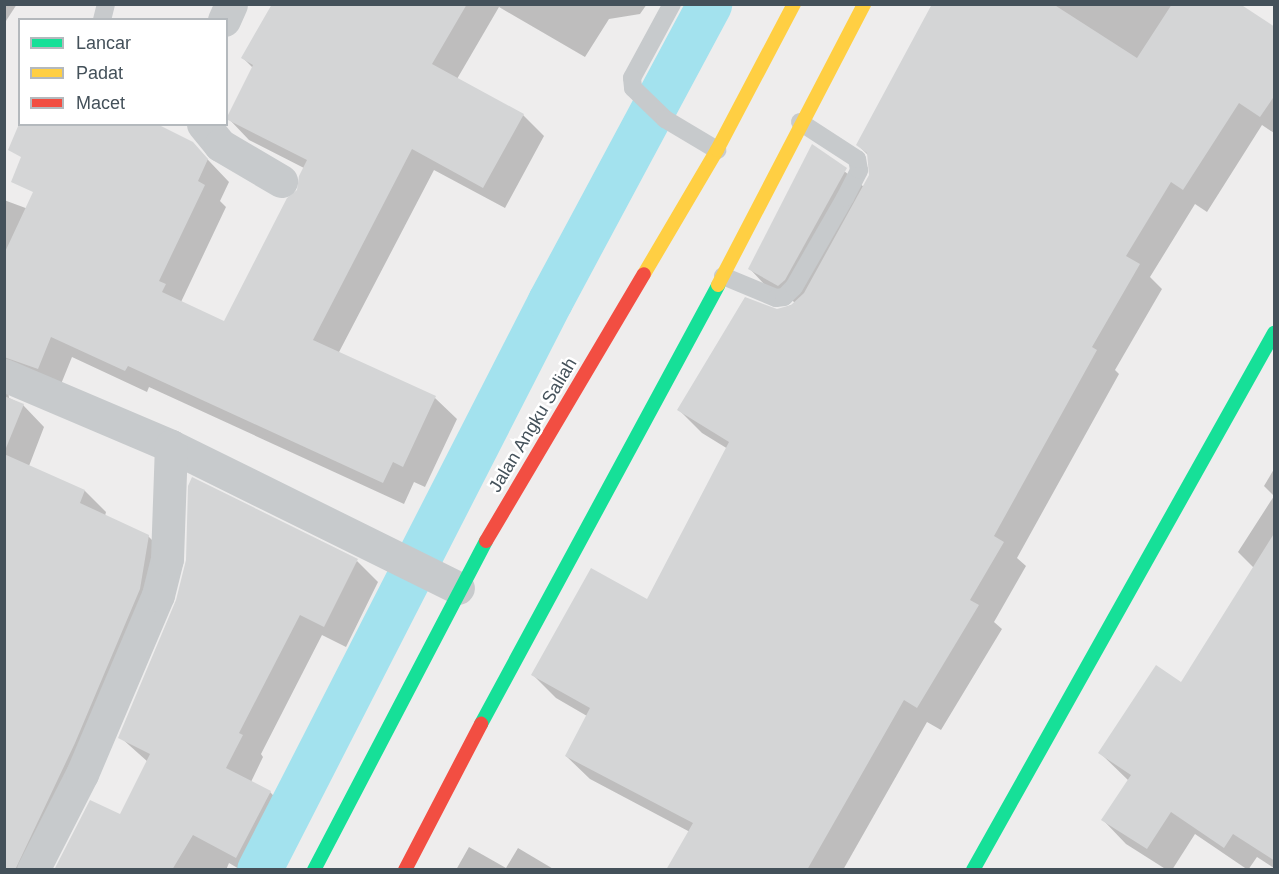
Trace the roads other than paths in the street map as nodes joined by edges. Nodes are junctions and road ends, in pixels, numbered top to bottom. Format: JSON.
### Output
{"nodes":[{"id":1,"x":231,"y":4,"type":"edge"},
{"id":2,"x":672,"y":4,"type":"edge"},
{"id":3,"x":794,"y":4,"type":"edge"},
{"id":4,"x":864,"y":4,"type":"edge"},
{"id":5,"x":225,"y":18,"type":"edge"},
{"id":6,"x":801,"y":122,"type":"junction"},
{"id":7,"x":205,"y":126,"type":"edge"},
{"id":8,"x":709,"y":146,"type":"junction"},
{"id":9,"x":281,"y":182,"type":"dead end"},
{"id":10,"x":723,"y":276,"type":"junction"},
{"id":11,"x":1275,"y":333,"type":"edge"},
{"id":12,"x":4,"y":375,"type":"edge"},
{"id":13,"x":171,"y":446,"type":"junction"},
{"id":14,"x":450,"y":585,"type":"junction"},
{"id":15,"x":33,"y":870,"type":"edge"},
{"id":16,"x":314,"y":870,"type":"edge"},
{"id":17,"x":405,"y":870,"type":"edge"},
{"id":18,"x":973,"y":870,"type":"edge"}],
"edges":[{"from":1,"to":5,"type":"street"},
{"from":2,"to":8,"type":"lane"},
{"from":3,"to":8,"type":"main road","name":"Jalan Angku Saliah"},
{"from":4,"to":6,"type":"main road"},
{"from":6,"to":10,"type":"main road"},
{"from":6,"to":10,"type":"lane"},
{"from":7,"to":9,"type":"street"},
{"from":8,"to":14,"type":"main road","name":"Jalan Angku Saliah"},
{"from":10,"to":17,"type":"main road"},
{"from":11,"to":18,"type":"main road"},
{"from":12,"to":13,"type":"street"},
{"from":13,"to":14,"type":"street"},
{"from":13,"to":15,"type":"street"},
{"from":14,"to":16,"type":"main road","name":"Jalan Angku Saliah"}]}
